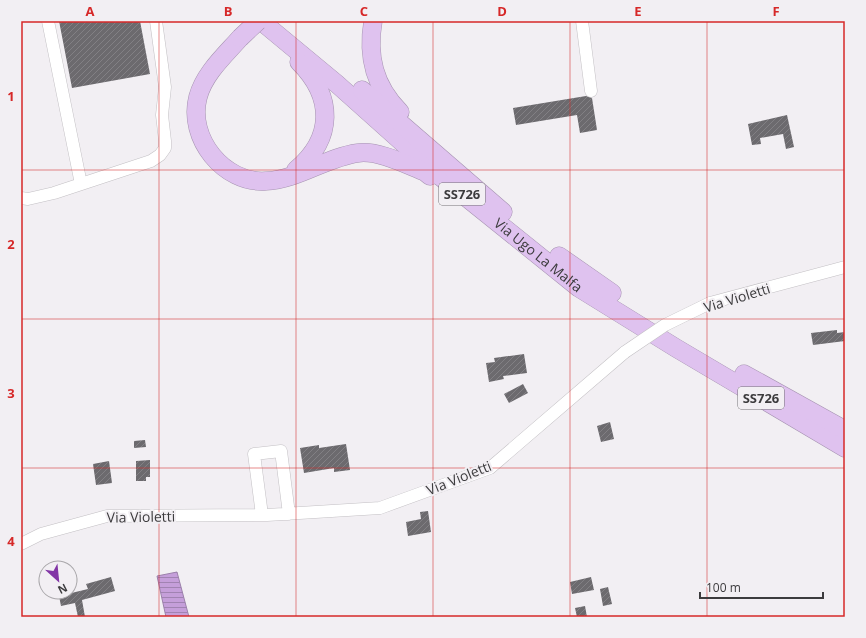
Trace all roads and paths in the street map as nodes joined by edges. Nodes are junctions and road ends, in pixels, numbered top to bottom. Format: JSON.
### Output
{"nodes":[{"id":1,"x":48,"y":21,"type":"edge"},
{"id":2,"x":156,"y":21,"type":"edge"},
{"id":3,"x":257,"y":21,"type":"edge"},
{"id":4,"x":261,"y":21,"type":"edge"},
{"id":5,"x":281,"y":21,"type":"edge"},
{"id":6,"x":373,"y":21,"type":"edge"},
{"id":7,"x":582,"y":21,"type":"edge"},
{"id":8,"x":591,"y":91,"type":"dead end"},
{"id":9,"x":449,"y":165,"type":"junction"},
{"id":10,"x":289,"y":176,"type":"junction"},
{"id":11,"x":81,"y":184,"type":"junction"},
{"id":12,"x":21,"y":198,"type":"edge"},
{"id":13,"x":845,"y":267,"type":"edge"},
{"id":14,"x":580,"y":288,"type":"junction"},
{"id":15,"x":791,"y":400,"type":"junction"},
{"id":16,"x":845,"y":427,"type":"edge"},
{"id":17,"x":845,"y":430,"type":"edge"},
{"id":18,"x":845,"y":448,"type":"edge"},
{"id":19,"x":289,"y":514,"type":"junction"},
{"id":20,"x":262,"y":515,"type":"junction"},
{"id":21,"x":21,"y":544,"type":"edge"}],
"edges":[{"from":1,"to":11,"type":"street"},
{"from":2,"to":11,"type":"street"},
{"from":3,"to":10,"type":"highway"},
{"from":3,"to":10,"type":"highway","bridge":true},
{"from":4,"to":14,"type":"highway","name":"Via Ugo La Malfa","number":"SS726"},
{"from":5,"to":9,"type":"highway","name":"Via Ugo La Malfa","number":"SS726"},
{"from":6,"to":9,"type":"highway"},
{"from":7,"to":8,"type":"street"},
{"from":9,"to":15,"type":"highway","name":"Via Ugo La Malfa","number":"SS726"},
{"from":10,"to":14,"type":"highway"},
{"from":11,"to":12,"type":"street"},
{"from":13,"to":19,"type":"street","name":"Via Violetti","bridge":true},
{"from":14,"to":18,"type":"highway","name":"Via Ugo La Malfa","number":"SS726"},
{"from":15,"to":16,"type":"street"},
{"from":15,"to":17,"type":"highway","name":"Via Ugo La Malfa","number":"SS726"},
{"from":19,"to":20,"type":"street","name":"Via Violetti"},
{"from":19,"to":20,"type":"street"},
{"from":20,"to":21,"type":"street","name":"Via Violetti"}]}
